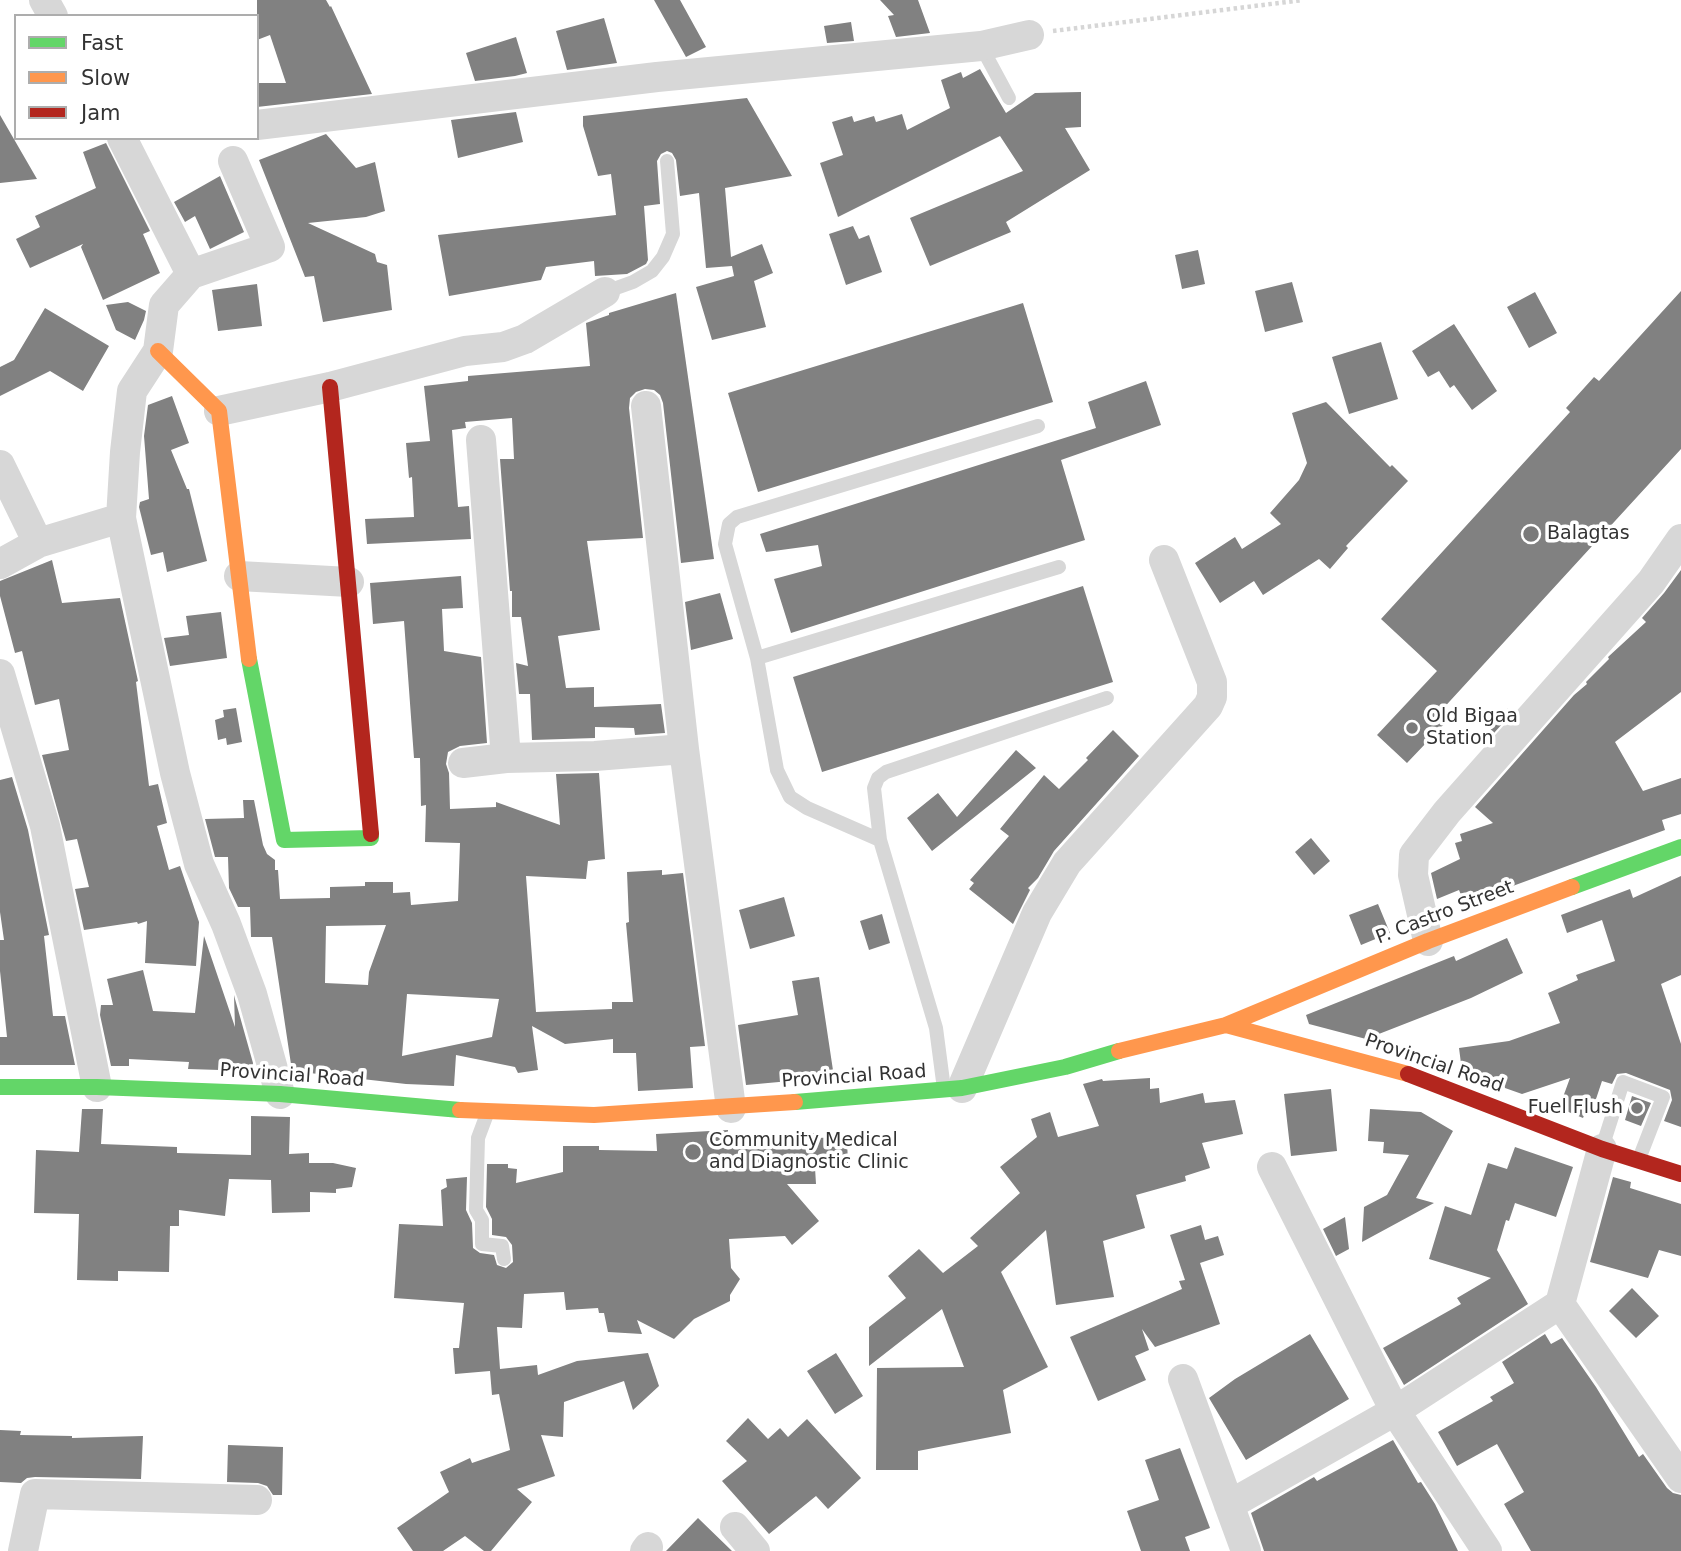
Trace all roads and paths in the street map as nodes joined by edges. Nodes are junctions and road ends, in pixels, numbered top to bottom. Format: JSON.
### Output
{"nodes":[{"id":1,"x":1303,"y":0,"type":"edge"},
{"id":2,"x":1030,"y":34,"type":"joint"},
{"id":3,"x":981,"y":46,"type":"junction"},
{"id":4,"x":1009,"y":98,"type":"dead end"},
{"id":5,"x":259,"y":125,"type":"edge"},
{"id":6,"x":131,"y":140,"type":"edge"},
{"id":7,"x":233,"y":161,"type":"dead end"},
{"id":8,"x":667,"y":161,"type":"dead end"},
{"id":9,"x":191,"y":274,"type":"junction"},
{"id":10,"x":605,"y":292,"type":"joint"},
{"id":11,"x":158,"y":351,"type":"junction"},
{"id":12,"x":330,"y":387,"type":"junction"},
{"id":13,"x":646,"y":406,"type":"dead end"},
{"id":14,"x":219,"y":411,"type":"junction"},
{"id":15,"x":1038,"y":426,"type":"dead end"},
{"id":16,"x":481,"y":440,"type":"dead end"},
{"id":17,"x":0,"y":464,"type":"edge"},
{"id":18,"x":121,"y":518,"type":"junction"},
{"id":19,"x":1681,"y":539,"type":"edge"},
{"id":20,"x":37,"y":543,"type":"junction"},
{"id":21,"x":1164,"y":560,"type":"dead end"},
{"id":22,"x":0,"y":564,"type":"edge"},
{"id":23,"x":1059,"y":567,"type":"dead end"},
{"id":24,"x":239,"y":576,"type":"junction"},
{"id":25,"x":349,"y":582,"type":"junction"},
{"id":26,"x":757,"y":658,"type":"junction"},
{"id":27,"x":0,"y":674,"type":"edge"},
{"id":28,"x":1107,"y":698,"type":"dead end"},
{"id":29,"x":684,"y":750,"type":"junction"},
{"id":30,"x":506,"y":758,"type":"junction"},
{"id":31,"x":463,"y":763,"type":"dead end"},
{"id":32,"x":880,"y":840,"type":"junction"},
{"id":33,"x":1681,"y":847,"type":"edge"},
{"id":34,"x":1428,"y":941,"type":"junction"},
{"id":35,"x":1226,"y":1025,"type":"junction"},
{"id":36,"x":0,"y":1087,"type":"edge"},
{"id":37,"x":97,"y":1087,"type":"junction"},
{"id":38,"x":953,"y":1090,"type":"junction"},
{"id":39,"x":281,"y":1094,"type":"junction"},
{"id":40,"x":731,"y":1108,"type":"junction"},
{"id":41,"x":488,"y":1113,"type":"junction"},
{"id":42,"x":1602,"y":1149,"type":"junction"},
{"id":43,"x":1639,"y":1161,"type":"junction"},
{"id":44,"x":1272,"y":1167,"type":"dead end"},
{"id":45,"x":1681,"y":1174,"type":"edge"},
{"id":46,"x":504,"y":1259,"type":"dead end"},
{"id":47,"x":1560,"y":1304,"type":"junction"},
{"id":48,"x":1183,"y":1378,"type":"dead end"},
{"id":49,"x":1395,"y":1411,"type":"junction"},
{"id":50,"x":1681,"y":1478,"type":"edge"},
{"id":51,"x":257,"y":1500,"type":"dead end"},
{"id":52,"x":1229,"y":1505,"type":"junction"},
{"id":53,"x":735,"y":1528,"type":"dead end"},
{"id":54,"x":23,"y":1551,"type":"edge"},
{"id":55,"x":755,"y":1551,"type":"edge"},
{"id":56,"x":1246,"y":1551,"type":"edge"},
{"id":57,"x":1487,"y":1551,"type":"edge"}],
"edges":[{"from":1,"to":2,"type":"path"},
{"from":2,"to":3,"type":"street"},
{"from":3,"to":4,"type":"lane"},
{"from":3,"to":5,"type":"street"},
{"from":6,"to":9,"type":"street"},
{"from":7,"to":9,"type":"street"},
{"from":8,"to":10,"type":"lane"},
{"from":9,"to":11,"type":"street"},
{"from":10,"to":12,"type":"street"},
{"from":11,"to":14,"type":"main road"},
{"from":11,"to":18,"type":"street"},
{"from":12,"to":14,"type":"street"},
{"from":12,"to":25,"type":"main road"},
{"from":13,"to":29,"type":"street"},
{"from":14,"to":24,"type":"main road"},
{"from":15,"to":26,"type":"lane"},
{"from":16,"to":30,"type":"street"},
{"from":17,"to":20,"type":"street"},
{"from":18,"to":20,"type":"street"},
{"from":18,"to":39,"type":"street"},
{"from":19,"to":34,"type":"street"},
{"from":20,"to":22,"type":"street"},
{"from":21,"to":38,"type":"street"},
{"from":23,"to":26,"type":"lane"},
{"from":24,"to":25,"type":"street"},
{"from":24,"to":25,"type":"main road"},
{"from":26,"to":32,"type":"lane"},
{"from":27,"to":37,"type":"street"},
{"from":28,"to":32,"type":"lane"},
{"from":29,"to":30,"type":"street"},
{"from":29,"to":40,"type":"street"},
{"from":30,"to":31,"type":"street"},
{"from":32,"to":38,"type":"lane"},
{"from":33,"to":34,"type":"main road","name":"P. Castro Street"},
{"from":34,"to":35,"type":"main road","name":"P. Castro Street"},
{"from":35,"to":38,"type":"main road","name":"Provincial Road"},
{"from":35,"to":42,"type":"main road","name":"Provincial Road"},
{"from":36,"to":37,"type":"main road","name":"Provincial Road"},
{"from":37,"to":39,"type":"main road","name":"Provincial Road"},
{"from":38,"to":40,"type":"main road","name":"Provincial Road"},
{"from":39,"to":41,"type":"main road","name":"Provincial Road"},
{"from":40,"to":41,"type":"main road","name":"Provincial Road"},
{"from":41,"to":46,"type":"lane"},
{"from":42,"to":43,"type":"main road","name":"Provincial Road"},
{"from":42,"to":43,"type":"lane"},
{"from":42,"to":47,"type":"street"},
{"from":43,"to":45,"type":"main road","name":"Provincial Road"},
{"from":44,"to":49,"type":"street"},
{"from":47,"to":49,"type":"street"},
{"from":47,"to":50,"type":"street"},
{"from":48,"to":52,"type":"street"},
{"from":49,"to":52,"type":"street"},
{"from":49,"to":57,"type":"street"},
{"from":51,"to":54,"type":"street"},
{"from":52,"to":56,"type":"street"},
{"from":53,"to":55,"type":"street"}]}
